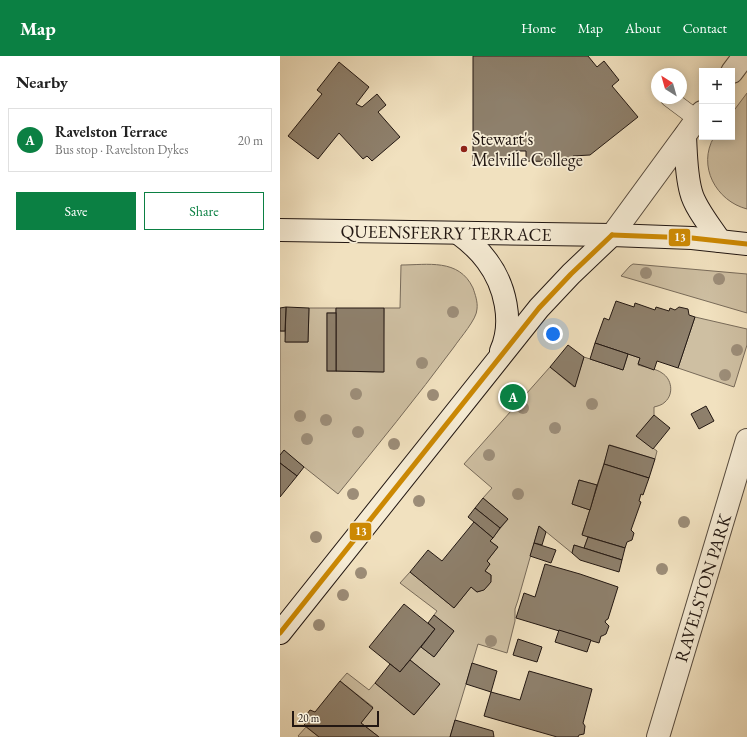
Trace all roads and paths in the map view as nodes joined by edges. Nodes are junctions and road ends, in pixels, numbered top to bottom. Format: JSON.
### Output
{"nodes":[{"id":1,"x":744,"y":56,"type":"edge"},
{"id":2,"x":735,"y":68,"type":"edge"},
{"id":3,"x":675,"y":104,"type":"edge"},
{"id":4,"x":694,"y":122,"type":"edge"},
{"id":5,"x":280,"y":230,"type":"edge"},
{"id":6,"x":458,"y":233,"type":"junction"},
{"id":7,"x":612,"y":235,"type":"junction"},
{"id":8,"x":720,"y":241,"type":"junction"},
{"id":9,"x":747,"y":244,"type":"edge"},
{"id":10,"x":498,"y":360,"type":"junction"},
{"id":11,"x":747,"y":440,"type":"edge"},
{"id":12,"x":280,"y":633,"type":"edge"},
{"id":13,"x":658,"y":737,"type":"edge"}],
"edges":[{"from":1,"to":2,"type":"street"},
{"from":3,"to":4,"type":"lane"},
{"from":4,"to":7,"type":"street"},
{"from":4,"to":8,"type":"street"},
{"from":5,"to":6,"type":"street","name":"QUEENSFERRY TERRACE"},
{"from":6,"to":7,"type":"street","name":"QUEENSFERRY TERRACE"},
{"from":6,"to":10,"type":"street"},
{"from":7,"to":8,"type":"street","name":"QUEENSFERRY TERRACE"},
{"from":7,"to":10,"type":"street"},
{"from":8,"to":9,"type":"street","name":"QUEENSFERRY TERRACE"},
{"from":10,"to":12,"type":"street"},
{"from":11,"to":13,"type":"street","name":"RAVELSTON PARK"}]}
